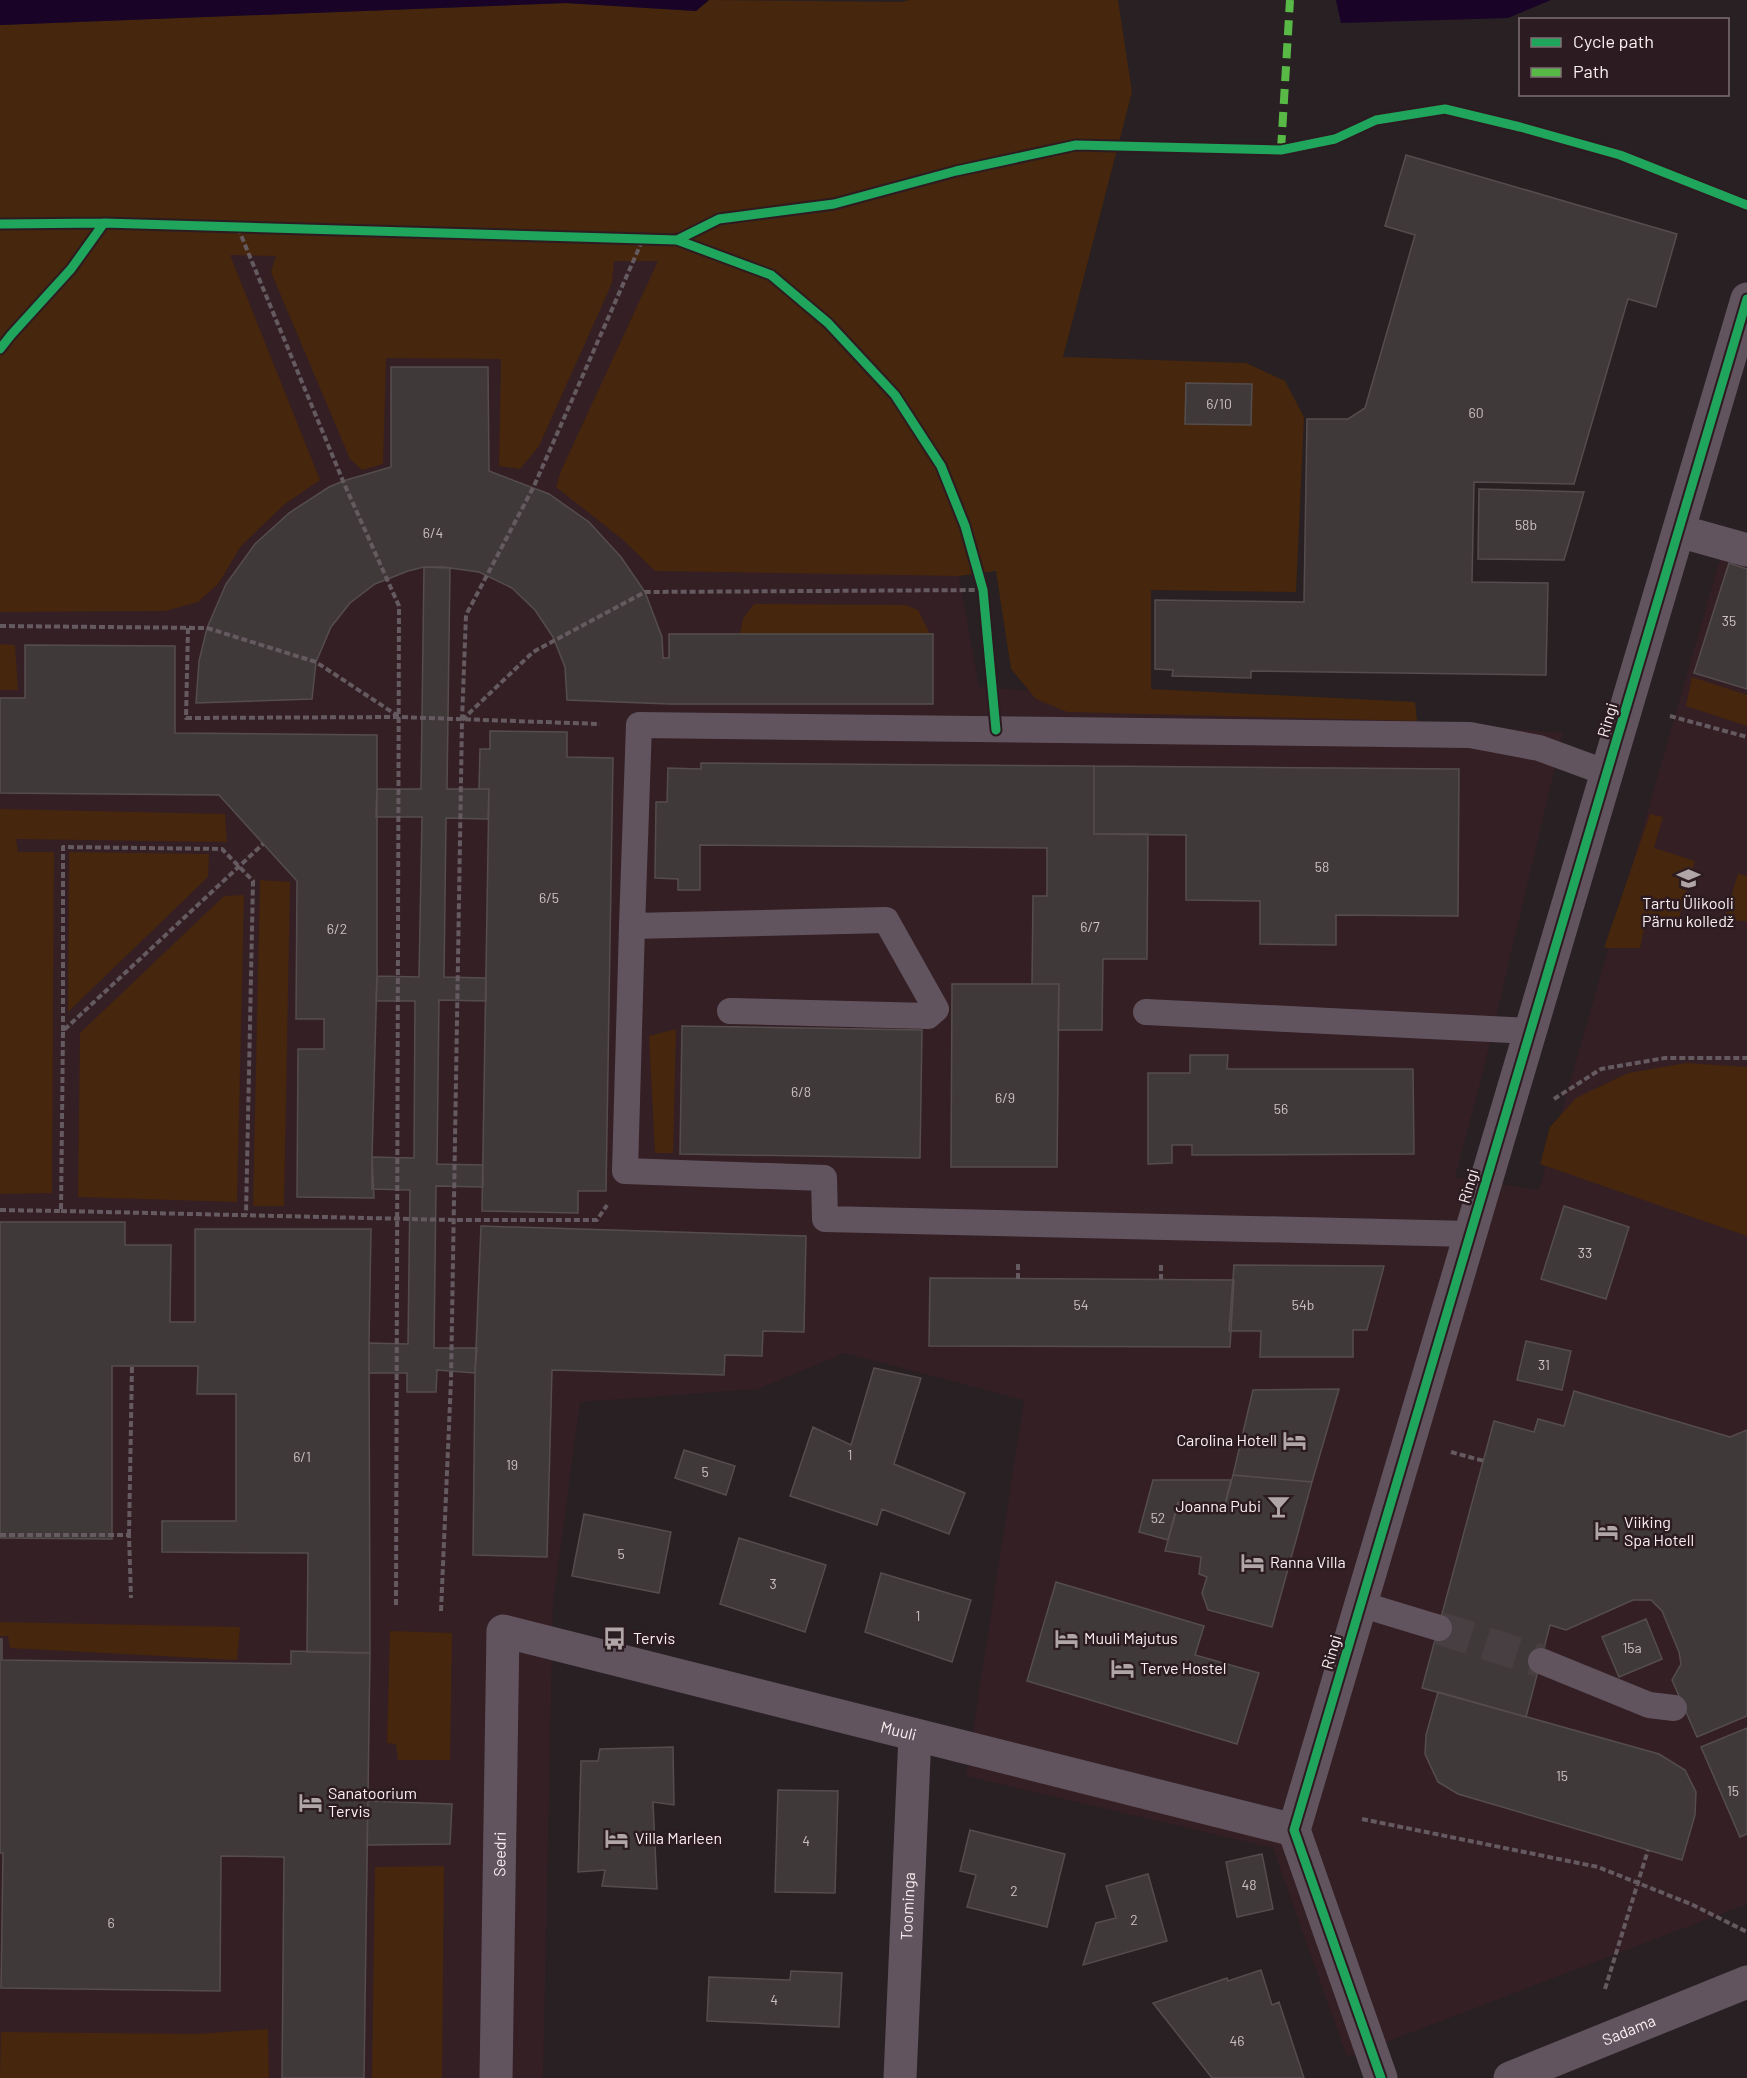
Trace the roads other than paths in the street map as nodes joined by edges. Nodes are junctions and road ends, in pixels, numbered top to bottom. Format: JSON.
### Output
{"nodes":[{"id":1,"x":1747,"y":299,"type":"edge"},
{"id":2,"x":1678,"y":531,"type":"junction"},
{"id":3,"x":1747,"y":550,"type":"edge"},
{"id":4,"x":1607,"y":773,"type":"junction"},
{"id":5,"x":632,"y":926,"type":"junction"},
{"id":6,"x":730,"y":1011,"type":"dead end"},
{"id":7,"x":1146,"y":1012,"type":"dead end"},
{"id":8,"x":1530,"y":1031,"type":"junction"},
{"id":9,"x":1470,"y":1234,"type":"junction"},
{"id":10,"x":1360,"y":1604,"type":"junction"},
{"id":11,"x":1439,"y":1628,"type":"tunnel mouth"},
{"id":12,"x":503,"y":1631,"type":"joint"},
{"id":13,"x":1540,"y":1661,"type":"tunnel mouth"},
{"id":14,"x":1674,"y":1708,"type":"dead end"},
{"id":15,"x":915,"y":1735,"type":"junction"},
{"id":16,"x":1294,"y":1830,"type":"junction"},
{"id":17,"x":1747,"y":1982,"type":"edge"},
{"id":18,"x":496,"y":2078,"type":"edge"},
{"id":19,"x":900,"y":2078,"type":"edge"},
{"id":20,"x":1381,"y":2078,"type":"edge"},
{"id":21,"x":1510,"y":2078,"type":"edge"}],
"edges":[{"from":1,"to":2,"type":"street","name":"Ringi"},
{"from":2,"to":3,"type":"street"},
{"from":2,"to":4,"type":"street","name":"Ringi"},
{"from":4,"to":5,"type":"lane"},
{"from":4,"to":8,"type":"street","name":"Ringi"},
{"from":5,"to":6,"type":"lane"},
{"from":5,"to":9,"type":"lane"},
{"from":7,"to":8,"type":"lane"},
{"from":8,"to":9,"type":"street","name":"Ringi"},
{"from":9,"to":10,"type":"street","name":"Ringi"},
{"from":10,"to":11,"type":"lane"},
{"from":10,"to":16,"type":"street","name":"Ringi"},
{"from":12,"to":15,"type":"street","name":"Muuli"},
{"from":12,"to":18,"type":"street","name":"Seedri"},
{"from":13,"to":14,"type":"lane"},
{"from":15,"to":16,"type":"street","name":"Muuli"},
{"from":15,"to":19,"type":"street","name":"Toominga"},
{"from":16,"to":20,"type":"street"},
{"from":17,"to":21,"type":"street","name":"Sadama"}]}
